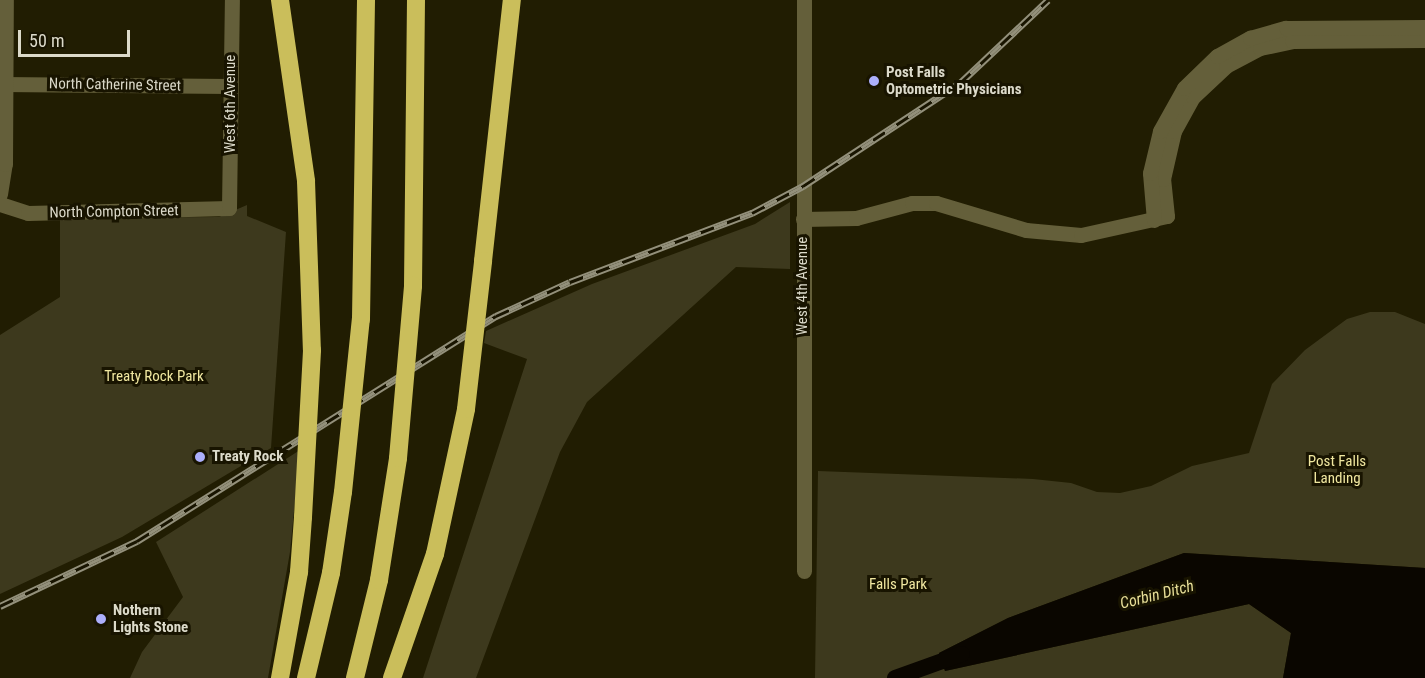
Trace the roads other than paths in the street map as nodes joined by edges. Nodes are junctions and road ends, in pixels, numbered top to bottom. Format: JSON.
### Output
{"nodes":[{"id":1,"x":6,"y":0,"type":"edge"},
{"id":2,"x":232,"y":0,"type":"edge"},
{"id":3,"x":280,"y":0,"type":"edge"},
{"id":4,"x":366,"y":0,"type":"edge"},
{"id":5,"x":416,"y":0,"type":"edge"},
{"id":6,"x":512,"y":0,"type":"edge"},
{"id":7,"x":804,"y":0,"type":"edge"},
{"id":8,"x":1425,"y":27,"type":"edge"},
{"id":9,"x":1425,"y":40,"type":"edge"},
{"id":10,"x":3,"y":84,"type":"edge"},
{"id":11,"x":231,"y":86,"type":"junction"},
{"id":12,"x":0,"y":194,"type":"edge"},
{"id":13,"x":0,"y":204,"type":"edge"},
{"id":14,"x":229,"y":207,"type":"joint"},
{"id":15,"x":1161,"y":218,"type":"junction"},
{"id":16,"x":803,"y":219,"type":"junction"},
{"id":17,"x":804,"y":571,"type":"dead end"},
{"id":18,"x":280,"y":678,"type":"edge"},
{"id":19,"x":306,"y":678,"type":"edge"},
{"id":20,"x":355,"y":678,"type":"edge"},
{"id":21,"x":392,"y":678,"type":"edge"}],
"edges":[{"from":1,"to":10,"type":"street"},
{"from":2,"to":11,"type":"street","name":"West 6th Avenue"},
{"from":3,"to":18,"type":"highway","bridge":true},
{"from":4,"to":19,"type":"highway","bridge":true},
{"from":5,"to":20,"type":"highway","bridge":true},
{"from":6,"to":21,"type":"highway","bridge":true},
{"from":7,"to":16,"type":"street","name":"West 4th Avenue"},
{"from":8,"to":15,"type":"street"},
{"from":9,"to":15,"type":"street"},
{"from":10,"to":11,"type":"street","name":"North Catherine Street"},
{"from":10,"to":12,"type":"street"},
{"from":11,"to":14,"type":"street","name":"West 6th Avenue"},
{"from":13,"to":14,"type":"street","name":"North Compton Street"},
{"from":15,"to":16,"type":"street"},
{"from":16,"to":17,"type":"street","name":"West 4th Avenue"}]}
